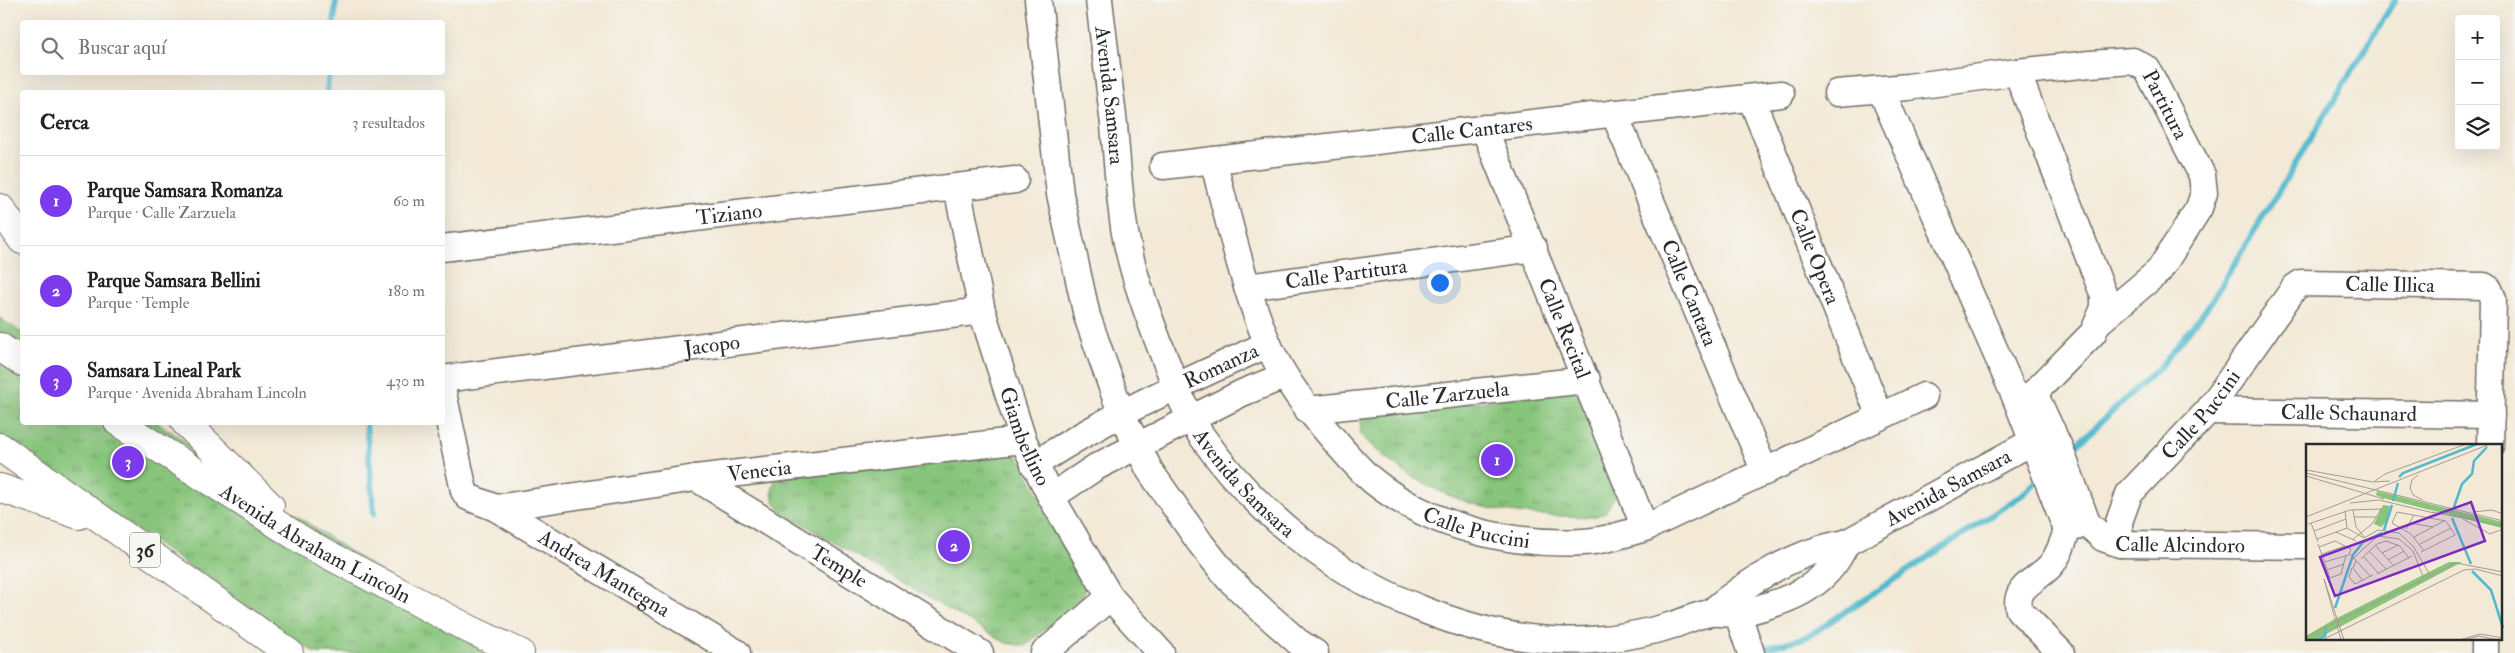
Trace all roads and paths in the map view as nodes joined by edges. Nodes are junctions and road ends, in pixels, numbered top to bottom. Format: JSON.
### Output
{"nodes":[{"id":1,"x":1038,"y":0,"type":"edge"},
{"id":2,"x":1100,"y":0,"type":"edge"},
{"id":3,"x":2017,"y":72,"type":"junction"},
{"id":4,"x":1881,"y":90,"type":"junction"},
{"id":5,"x":1837,"y":93,"type":"dead end"},
{"id":6,"x":1782,"y":94,"type":"dead end"},
{"id":7,"x":1750,"y":98,"type":"junction"},
{"id":8,"x":1614,"y":113,"type":"junction"},
{"id":9,"x":1484,"y":128,"type":"junction"},
{"id":10,"x":1213,"y":160,"type":"junction"},
{"id":11,"x":1163,"y":166,"type":"dead end"},
{"id":12,"x":1015,"y":180,"type":"dead end"},
{"id":13,"x":956,"y":187,"type":"junction"},
{"id":14,"x":0,"y":208,"type":"edge"},
{"id":15,"x":20,"y":237,"type":"edge"},
{"id":16,"x":445,"y":248,"type":"edge"},
{"id":17,"x":1534,"y":248,"type":"junction"},
{"id":18,"x":1247,"y":287,"type":"junction"},
{"id":19,"x":2295,"y":287,"type":"joint"},
{"id":20,"x":982,"y":311,"type":"junction"},
{"id":21,"x":2101,"y":320,"type":"junction"},
{"id":22,"x":1268,"y":344,"type":"junction"},
{"id":23,"x":0,"y":347,"type":"edge"},
{"id":24,"x":20,"y":361,"type":"edge"},
{"id":25,"x":1284,"y":376,"type":"junction"},
{"id":26,"x":445,"y":379,"type":"edge"},
{"id":27,"x":1586,"y":380,"type":"junction"},
{"id":28,"x":1177,"y":388,"type":"junction"},
{"id":29,"x":1924,"y":396,"type":"dead end"},
{"id":30,"x":2026,"y":397,"type":"junction"},
{"id":31,"x":445,"y":402,"type":"edge"},
{"id":32,"x":1308,"y":410,"type":"junction"},
{"id":33,"x":2208,"y":411,"type":"junction"},
{"id":34,"x":1121,"y":413,"type":"junction"},
{"id":35,"x":1880,"y":416,"type":"junction"},
{"id":36,"x":2491,"y":416,"type":"junction"},
{"id":37,"x":1191,"y":418,"type":"junction"},
{"id":38,"x":123,"y":425,"type":"edge"},
{"id":39,"x":188,"y":425,"type":"edge"},
{"id":40,"x":1023,"y":440,"type":"junction"},
{"id":41,"x":2490,"y":444,"type":"edge"},
{"id":42,"x":2046,"y":446,"type":"junction"},
{"id":43,"x":0,"y":447,"type":"edge"},
{"id":44,"x":1137,"y":448,"type":"junction"},
{"id":45,"x":1034,"y":465,"type":"junction"},
{"id":46,"x":1765,"y":472,"type":"junction"},
{"id":47,"x":696,"y":478,"type":"junction"},
{"id":48,"x":0,"y":488,"type":"edge"},
{"id":49,"x":1051,"y":497,"type":"junction"},
{"id":50,"x":496,"y":508,"type":"junction"},
{"id":51,"x":2077,"y":527,"type":"junction"},
{"id":52,"x":114,"y":528,"type":"junction"},
{"id":53,"x":1645,"y":528,"type":"junction"},
{"id":54,"x":308,"y":544,"type":"junction"},
{"id":55,"x":2120,"y":544,"type":"junction"},
{"id":56,"x":2306,"y":546,"type":"edge"},
{"id":57,"x":1110,"y":597,"type":"junction"},
{"id":58,"x":1734,"y":604,"type":"junction"},
{"id":59,"x":2485,"y":640,"type":"edge"},
{"id":60,"x":289,"y":653,"type":"edge"},
{"id":61,"x":520,"y":653,"type":"edge"},
{"id":62,"x":737,"y":653,"type":"edge"},
{"id":63,"x":980,"y":653,"type":"edge"},
{"id":64,"x":1044,"y":653,"type":"edge"},
{"id":65,"x":1161,"y":653,"type":"edge"},
{"id":66,"x":1316,"y":653,"type":"edge"},
{"id":67,"x":1751,"y":653,"type":"edge"},
{"id":68,"x":2061,"y":653,"type":"edge"},
{"id":69,"x":2485,"y":653,"type":"edge"}],
"edges":[{"from":1,"to":34,"type":"street"},
{"from":2,"to":28,"type":"street","name":"Avenida Samsara"},
{"from":3,"to":4,"type":"street","name":"Partitura"},
{"from":3,"to":21,"type":"street"},
{"from":3,"to":21,"type":"street","name":"Partitura"},
{"from":4,"to":5,"type":"street","name":"Partitura"},
{"from":4,"to":30,"type":"street"},
{"from":6,"to":7,"type":"street","name":"Calle Cantares"},
{"from":7,"to":8,"type":"street","name":"Calle Cantares"},
{"from":7,"to":35,"type":"street","name":"Calle Opera"},
{"from":8,"to":9,"type":"street","name":"Calle Cantares"},
{"from":8,"to":46,"type":"street","name":"Calle Cantata"},
{"from":9,"to":10,"type":"street","name":"Calle Cantares"},
{"from":9,"to":17,"type":"street","name":"Calle Recital"},
{"from":10,"to":11,"type":"street","name":"Calle Cantares"},
{"from":10,"to":18,"type":"street","name":"Calle Puccini"},
{"from":12,"to":13,"type":"street","name":"Tiziano"},
{"from":13,"to":16,"type":"street","name":"Tiziano"},
{"from":13,"to":20,"type":"street","name":"Giambellino"},
{"from":14,"to":15,"type":"main road"},
{"from":17,"to":18,"type":"street","name":"Calle Partitura"},
{"from":17,"to":27,"type":"street","name":"Calle Recital"},
{"from":18,"to":22,"type":"street","name":"Calle Puccini"},
{"from":19,"to":33,"type":"street","name":"Calle Puccini"},
{"from":19,"to":36,"type":"street","name":"Calle Illica"},
{"from":20,"to":26,"type":"street","name":"Jacopo"},
{"from":20,"to":40,"type":"street","name":"Giambellino"},
{"from":21,"to":30,"type":"street","name":"Partitura"},
{"from":22,"to":25,"type":"street","name":"Calle Puccini"},
{"from":22,"to":28,"type":"street","name":"Romanza"},
{"from":23,"to":24,"type":"main road"},
{"from":25,"to":32,"type":"street","name":"Calle Puccini"},
{"from":25,"to":37,"type":"street","name":"Romanza"},
{"from":27,"to":32,"type":"street","name":"Calle Zarzuela"},
{"from":27,"to":53,"type":"street","name":"Calle Recital"},
{"from":28,"to":34,"type":"street","name":"Romanza"},
{"from":28,"to":37,"type":"street","name":"Avenida Samsara"},
{"from":29,"to":35,"type":"street","name":"Calle Puccini"},
{"from":30,"to":42,"type":"street"},
{"from":31,"to":50,"type":"street","name":"Andrea Mantegna"},
{"from":32,"to":53,"type":"street","name":"Calle Puccini"},
{"from":33,"to":36,"type":"street","name":"Calle Schaunard"},
{"from":33,"to":55,"type":"street","name":"Calle Puccini"},
{"from":34,"to":44,"type":"street"},
{"from":34,"to":45,"type":"street","name":"Romanza"},
{"from":35,"to":46,"type":"street","name":"Calle Puccini"},
{"from":36,"to":41,"type":"street"},
{"from":37,"to":44,"type":"street","name":"Romanza"},
{"from":37,"to":58,"type":"street","name":"Avenida Samsara"},
{"from":38,"to":54,"type":"main road","name":"Avenida Abraham Lincoln"},
{"from":39,"to":54,"type":"main road"},
{"from":40,"to":45,"type":"street","name":"Giambellino"},
{"from":40,"to":47,"type":"street","name":"Venecia"},
{"from":42,"to":51,"type":"street"},
{"from":42,"to":58,"type":"street","name":"Avenida Samsara"},
{"from":43,"to":52,"type":"main road","number":"36"},
{"from":44,"to":49,"type":"street","name":"Romanza"},
{"from":44,"to":66,"type":"street"},
{"from":45,"to":49,"type":"street","name":"Giambellino"},
{"from":46,"to":53,"type":"street","name":"Calle Puccini"},
{"from":47,"to":50,"type":"street","name":"Venecia"},
{"from":47,"to":63,"type":"street","name":"Temple"},
{"from":48,"to":52,"type":"main road"},
{"from":49,"to":57,"type":"street","name":"Giambellino"},
{"from":50,"to":62,"type":"street","name":"Andrea Mantegna"},
{"from":51,"to":55,"type":"street","name":"Calle Alcindoro"},
{"from":51,"to":68,"type":"street"},
{"from":52,"to":60,"type":"main road","number":"36"},
{"from":54,"to":61,"type":"main road","name":"Avenida Abraham Lincoln"},
{"from":55,"to":56,"type":"street","name":"Calle Alcindoro"},
{"from":57,"to":64,"type":"street"},
{"from":57,"to":65,"type":"street","name":"Giambellino"},
{"from":58,"to":67,"type":"street"},
{"from":59,"to":69,"type":"street"}]}
